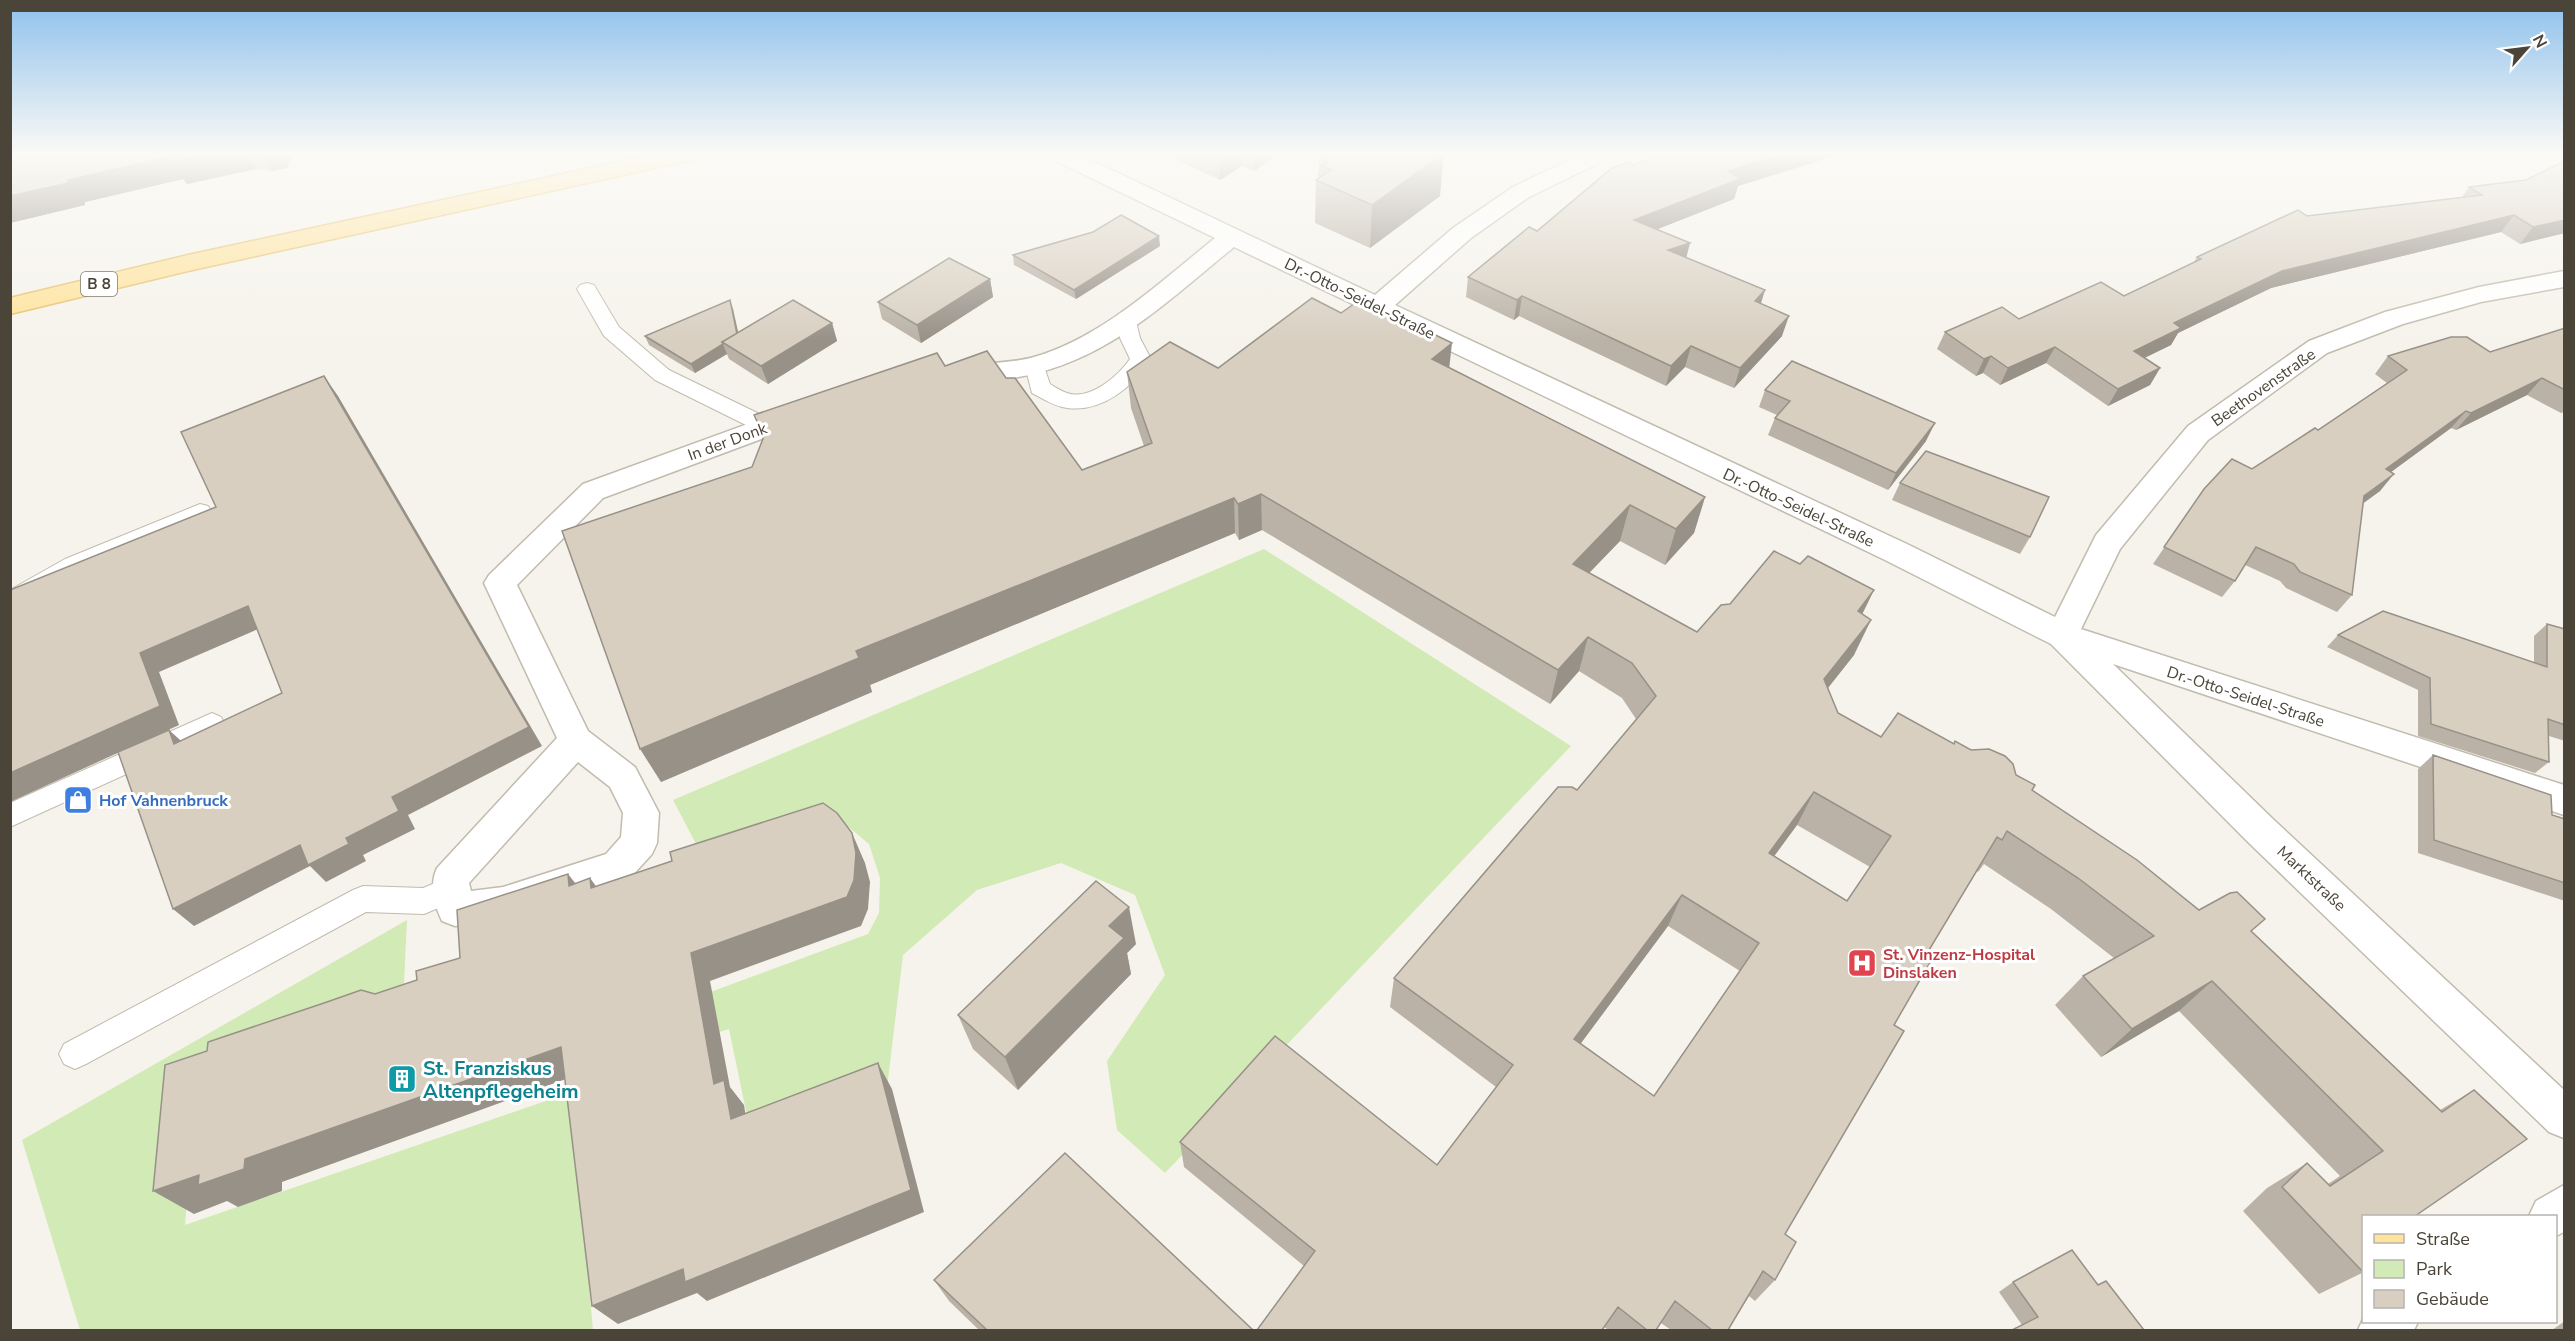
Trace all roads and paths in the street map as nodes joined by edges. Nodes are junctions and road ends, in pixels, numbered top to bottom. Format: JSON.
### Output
{"nodes":[{"id":1,"x":394,"y":216,"type":"edge"},
{"id":2,"x":1188,"y":216,"type":"edge"},
{"id":3,"x":1487,"y":216,"type":"edge"},
{"id":4,"x":1232,"y":237,"type":"junction"},
{"id":5,"x":2565,"y":279,"type":"edge"},
{"id":6,"x":587,"y":289,"type":"dead end"},
{"id":7,"x":10,"y":306,"type":"edge"},
{"id":8,"x":1378,"y":306,"type":"junction"},
{"id":9,"x":1127,"y":317,"type":"junction"},
{"id":10,"x":1035,"y":366,"type":"junction"},
{"id":11,"x":931,"y":378,"type":"edge"},
{"id":12,"x":820,"y":406,"type":"edge"},
{"id":13,"x":766,"y":426,"type":"junction"},
{"id":14,"x":200,"y":512,"type":"edge"},
{"id":15,"x":10,"y":602,"type":"edge"},
{"id":16,"x":2062,"y":635,"type":"junction"},
{"id":17,"x":213,"y":724,"type":"edge"},
{"id":18,"x":576,"y":741,"type":"junction"},
{"id":19,"x":2565,"y":800,"type":"edge"},
{"id":20,"x":10,"y":816,"type":"edge"},
{"id":21,"x":452,"y":889,"type":"junction"},
{"id":22,"x":75,"y":1054,"type":"dead end"},
{"id":23,"x":2565,"y":1118,"type":"edge"}],
"edges":[{"from":1,"to":7,"type":"main road","number":"B 8"},
{"from":2,"to":4,"type":"street","name":"Dr.-Otto-Seidel-Straße"},
{"from":3,"to":8,"type":"street"},
{"from":4,"to":8,"type":"street","name":"Dr.-Otto-Seidel-Straße"},
{"from":4,"to":9,"type":"street"},
{"from":5,"to":16,"type":"street","name":"Beethovenstraße"},
{"from":6,"to":13,"type":"lane"},
{"from":8,"to":16,"type":"street","name":"Dr.-Otto-Seidel-Straße"},
{"from":9,"to":10,"type":"street"},
{"from":9,"to":10,"type":"lane"},
{"from":10,"to":11,"type":"street"},
{"from":12,"to":13,"type":"street","name":"In der Donk"},
{"from":13,"to":18,"type":"street","name":"In der Donk"},
{"from":14,"to":15,"type":"lane"},
{"from":16,"to":19,"type":"street","name":"Dr.-Otto-Seidel-Straße"},
{"from":16,"to":23,"type":"street","name":"Marktstraße"},
{"from":17,"to":20,"type":"lane"},
{"from":18,"to":21,"type":"street"},
{"from":18,"to":21,"type":"street","name":"In der Donk"},
{"from":21,"to":22,"type":"lane"}]}
